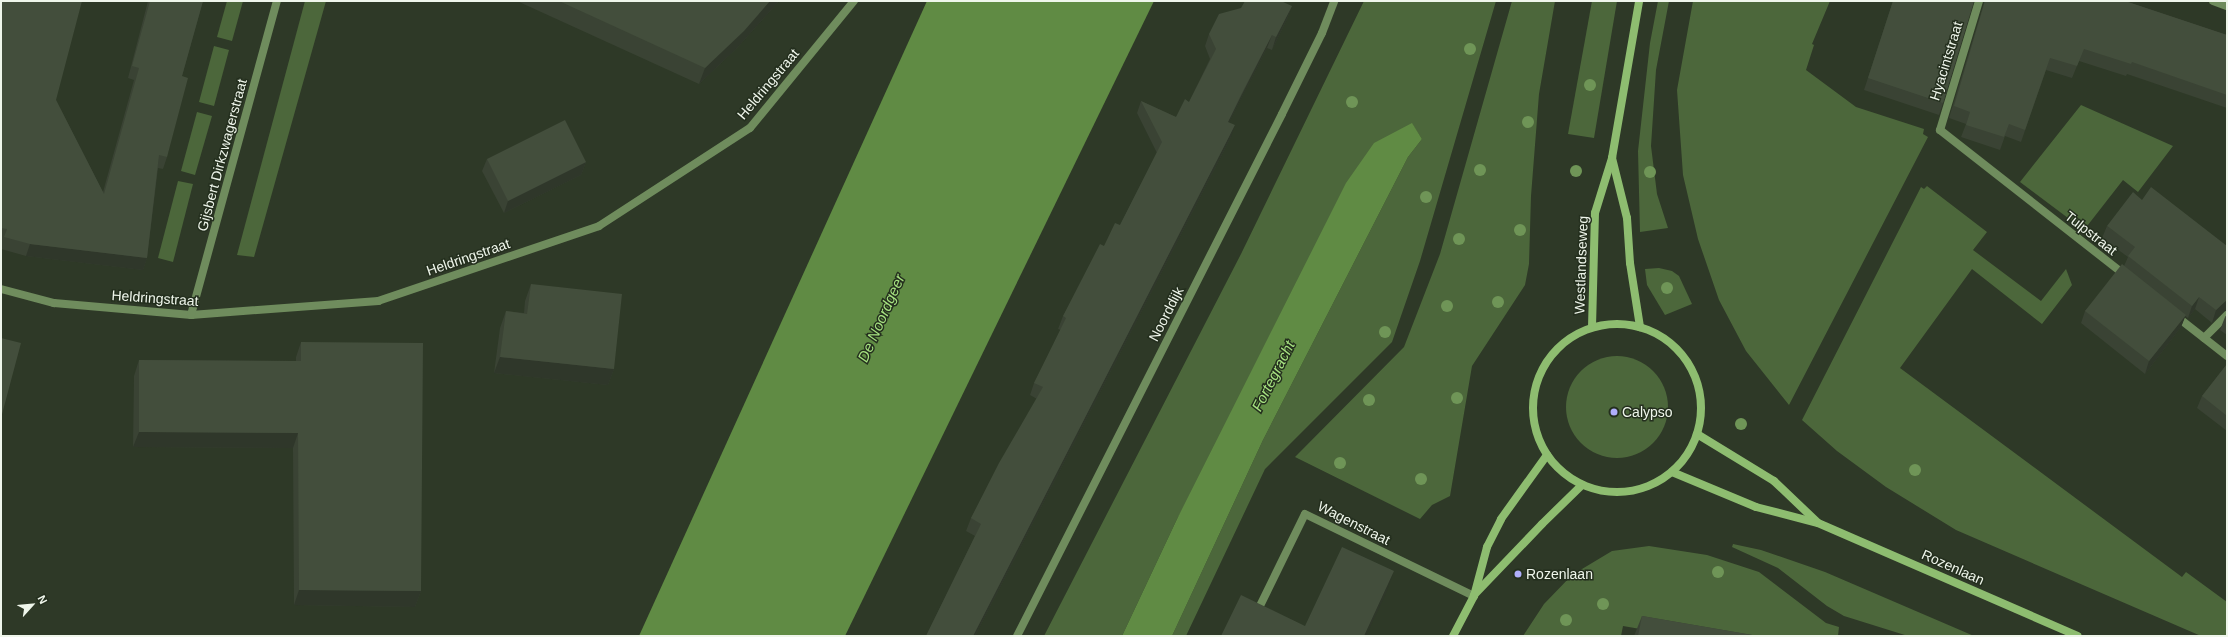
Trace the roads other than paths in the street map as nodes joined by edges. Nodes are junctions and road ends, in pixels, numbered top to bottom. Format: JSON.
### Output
{"nodes":[{"id":1,"x":277,"y":1,"type":"edge"},
{"id":2,"x":854,"y":1,"type":"edge"},
{"id":3,"x":1334,"y":1,"type":"edge"},
{"id":4,"x":1639,"y":1,"type":"edge"},
{"id":5,"x":1979,"y":1,"type":"edge"},
{"id":6,"x":2213,"y":1,"type":"edge"},
{"id":7,"x":2227,"y":6,"type":"edge"},
{"id":8,"x":1940,"y":130,"type":"joint"},
{"id":9,"x":1612,"y":158,"type":"junction"},
{"id":10,"x":2135,"y":284,"type":"edge"},
{"id":11,"x":1,"y":289,"type":"edge"},
{"id":12,"x":2166,"y":308,"type":"edge"},
{"id":13,"x":191,"y":315,"type":"junction"},
{"id":14,"x":2227,"y":315,"type":"edge"},
{"id":15,"x":1592,"y":327,"type":"junction"},
{"id":16,"x":1640,"y":327,"type":"junction"},
{"id":17,"x":2204,"y":338,"type":"junction"},
{"id":18,"x":2227,"y":356,"type":"edge"},
{"id":19,"x":1697,"y":434,"type":"junction"},
{"id":20,"x":1547,"y":455,"type":"junction"},
{"id":21,"x":1672,"y":472,"type":"junction"},
{"id":22,"x":1582,"y":485,"type":"junction"},
{"id":23,"x":1818,"y":523,"type":"junction"},
{"id":24,"x":1474,"y":596,"type":"junction"},
{"id":25,"x":1254,"y":619,"type":"edge"},
{"id":26,"x":1017,"y":636,"type":"edge"},
{"id":27,"x":1453,"y":636,"type":"edge"},
{"id":28,"x":2078,"y":636,"type":"edge"}],
"edges":[{"from":1,"to":13,"type":"street","name":"Gijsbert Dirkzwagerstraat"},
{"from":2,"to":13,"type":"street","name":"Heldringstraat"},
{"from":3,"to":26,"type":"street","name":"Noorddijk"},
{"from":4,"to":9,"type":"street","name":"Westlandseweg"},
{"from":5,"to":8,"type":"street","name":"Hyacintstraat"},
{"from":6,"to":7,"type":"street"},
{"from":8,"to":10,"type":"street","name":"Tulpstraat"},
{"from":9,"to":15,"type":"street","name":"Westlandseweg"},
{"from":9,"to":16,"type":"street","name":"Westlandseweg"},
{"from":11,"to":13,"type":"street","name":"Heldringstraat"},
{"from":12,"to":17,"type":"street"},
{"from":14,"to":17,"type":"street"},
{"from":15,"to":16,"type":"street"},
{"from":15,"to":20,"type":"street"},
{"from":16,"to":19,"type":"street"},
{"from":17,"to":18,"type":"street"},
{"from":19,"to":21,"type":"street"},
{"from":19,"to":23,"type":"street","name":"Rozenlaan"},
{"from":20,"to":22,"type":"street"},
{"from":20,"to":24,"type":"street"},
{"from":21,"to":22,"type":"street"},
{"from":21,"to":23,"type":"street","name":"Rozenlaan"},
{"from":22,"to":24,"type":"street"},
{"from":23,"to":28,"type":"street","name":"Rozenlaan"},
{"from":24,"to":25,"type":"street","name":"Wagenstraat"},
{"from":24,"to":27,"type":"street"}]}
